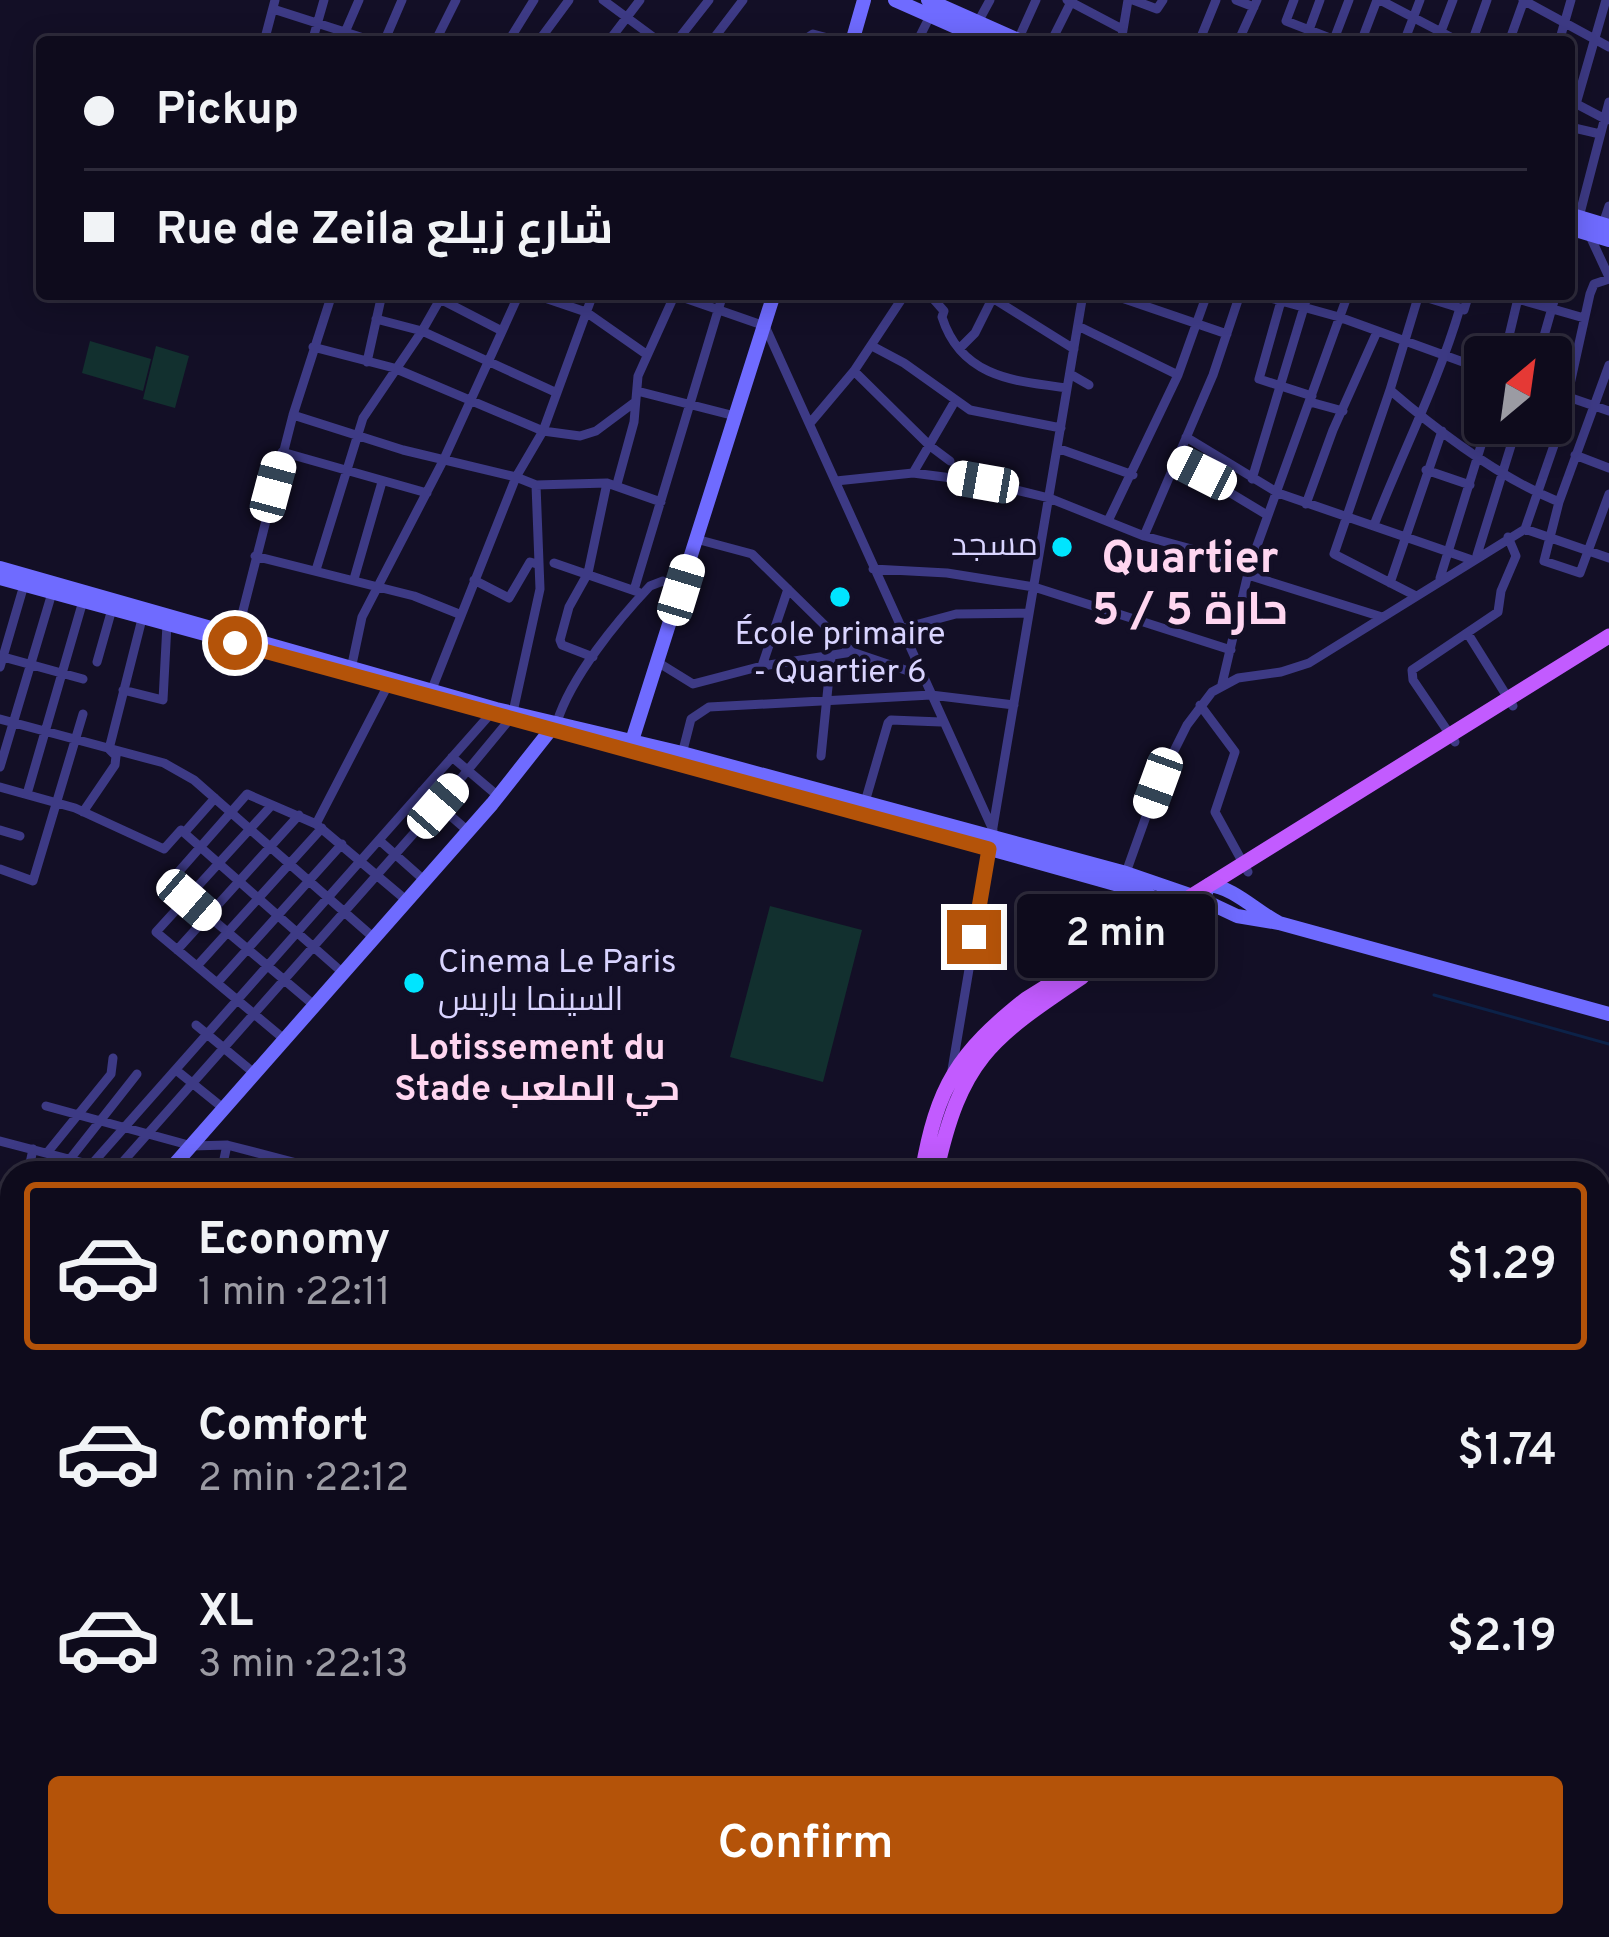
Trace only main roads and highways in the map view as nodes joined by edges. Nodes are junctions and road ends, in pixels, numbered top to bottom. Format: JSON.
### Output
{"nodes":[{"id":1,"x":1609,"y":636,"type":"edge"},
{"id":2,"x":1609,"y":646,"type":"edge"},
{"id":3,"x":1511,"y":702,"type":"junction"},
{"id":4,"x":1205,"y":895,"type":"junction"},
{"id":5,"x":956,"y":1082,"type":"junction"},
{"id":6,"x":925,"y":1161,"type":"edge"},
{"id":7,"x":939,"y":1161,"type":"edge"}],
"edges":[{"from":1,"to":3,"type":"main road"},
{"from":2,"to":3,"type":"main road"},
{"from":3,"to":4,"type":"main road"},
{"from":4,"to":5,"type":"main road"},
{"from":4,"to":5,"type":"main road"},
{"from":5,"to":6,"type":"main road"},
{"from":5,"to":7,"type":"main road"}]}
